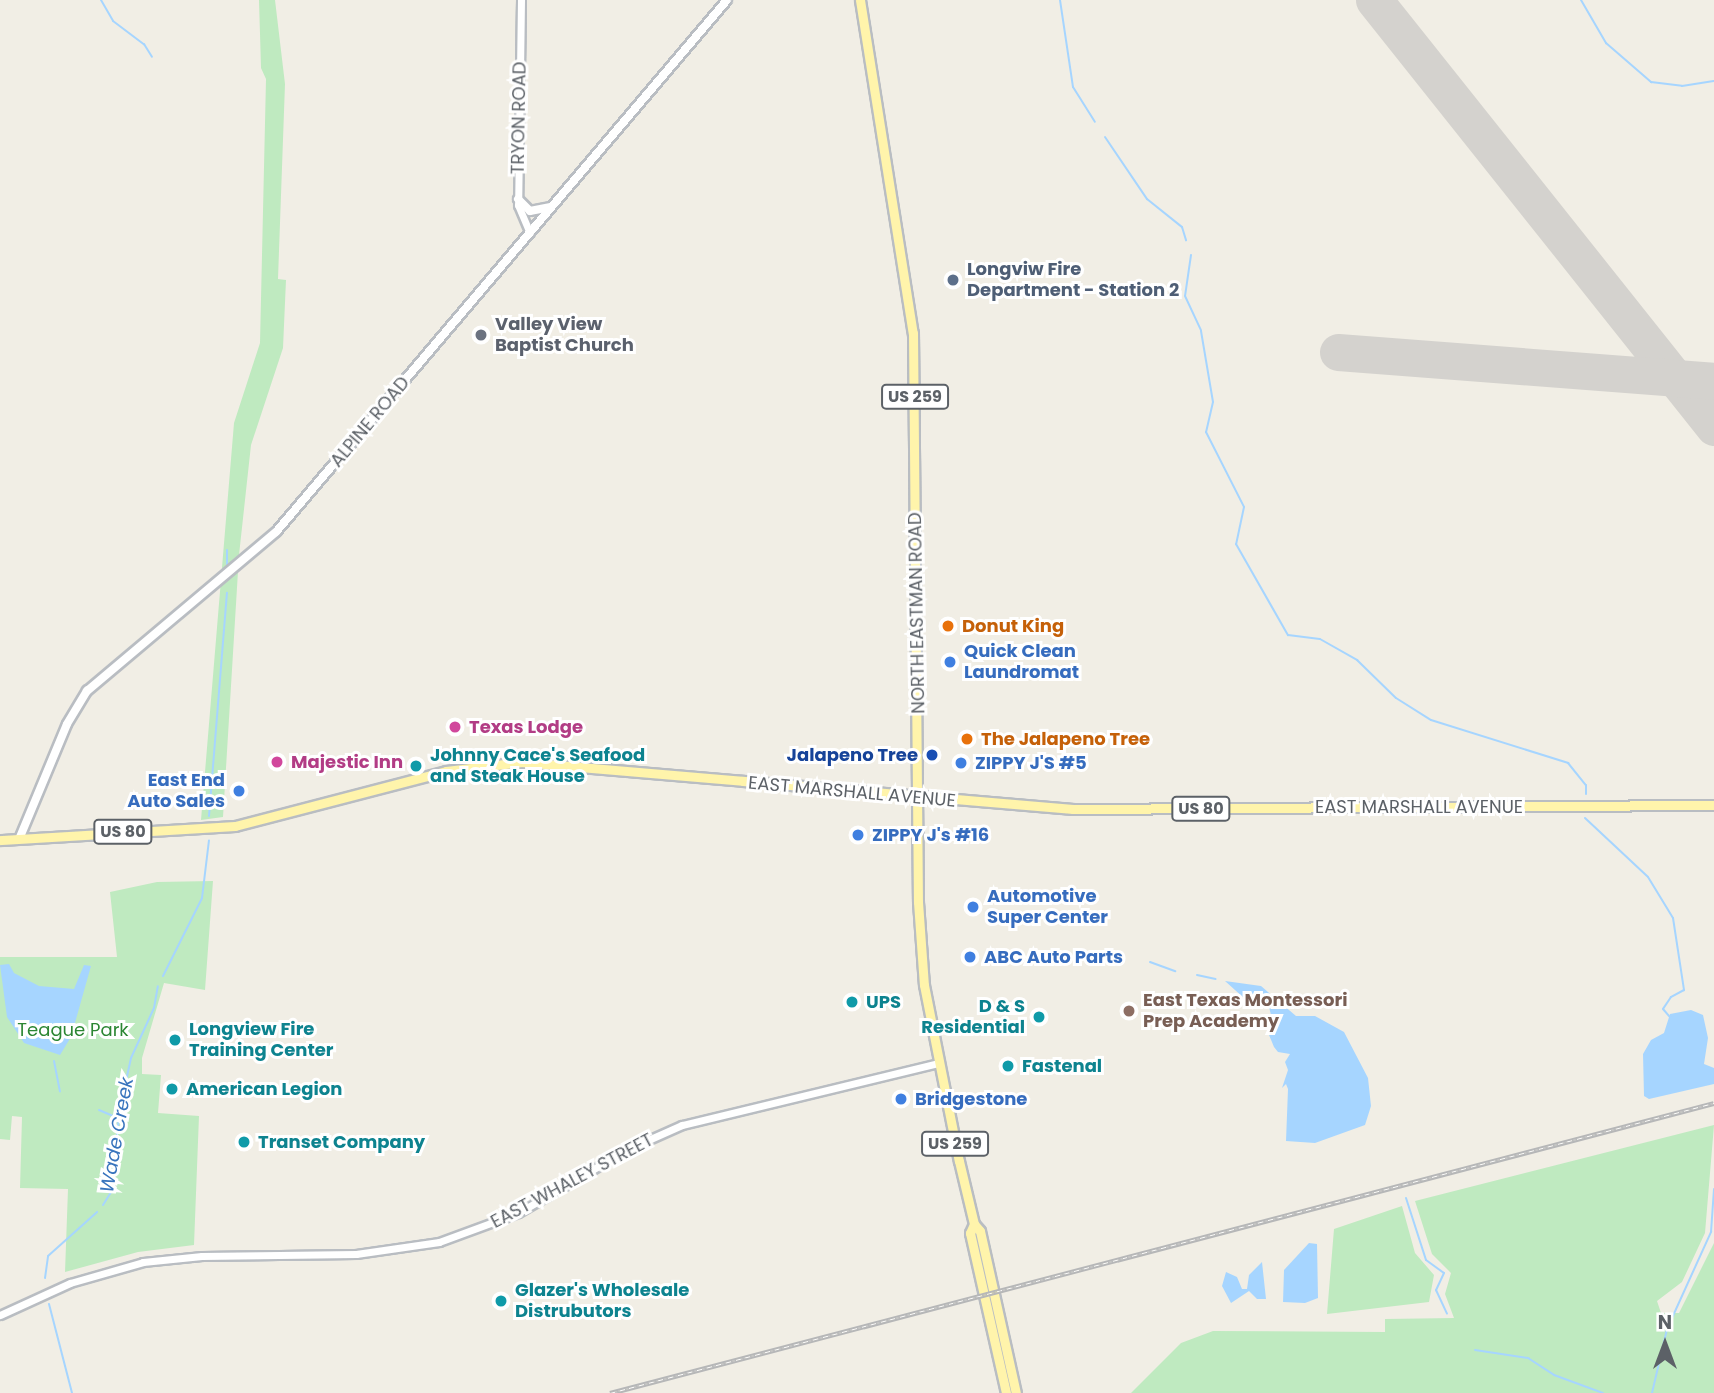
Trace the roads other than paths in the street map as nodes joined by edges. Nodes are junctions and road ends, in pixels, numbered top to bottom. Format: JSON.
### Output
{"nodes":[{"id":1,"x":521,"y":0,"type":"edge"},
{"id":2,"x":727,"y":0,"type":"edge"},
{"id":3,"x":860,"y":0,"type":"edge"},
{"id":4,"x":518,"y":199,"type":"junction"},
{"id":5,"x":554,"y":205,"type":"junction"},
{"id":6,"x":530,"y":233,"type":"junction"},
{"id":7,"x":919,"y":798,"type":"junction"},
{"id":8,"x":1714,"y":805,"type":"edge"},
{"id":9,"x":20,"y":837,"type":"junction"},
{"id":10,"x":0,"y":840,"type":"edge"},
{"id":11,"x":938,"y":1063,"type":"junction"},
{"id":12,"x":989,"y":1294,"type":"junction"},
{"id":13,"x":0,"y":1315,"type":"edge"},
{"id":14,"x":1006,"y":1393,"type":"edge"},
{"id":15,"x":1016,"y":1393,"type":"edge"}],
"edges":[{"from":1,"to":4,"type":"street","name":"TRYON ROAD"},
{"from":2,"to":5,"type":"main road","name":"ALPINE ROAD"},
{"from":3,"to":7,"type":"main road","name":"NORTH EASTMAN ROAD","number":"US 259"},
{"from":4,"to":5,"type":"main road"},
{"from":4,"to":6,"type":"street","name":"TRYON ROAD"},
{"from":5,"to":6,"type":"main road","name":"ALPINE ROAD"},
{"from":6,"to":9,"type":"main road","name":"ALPINE ROAD"},
{"from":7,"to":8,"type":"main road","name":"EAST MARSHALL AVENUE","number":"US 80"},
{"from":7,"to":9,"type":"main road","name":"EAST MARSHALL AVENUE","number":"US 80"},
{"from":7,"to":11,"type":"main road","name":"NORTH EASTMAN ROAD","number":"US 259"},
{"from":9,"to":10,"type":"main road","name":"EAST MARSHALL AVENUE","number":"US 80"},
{"from":11,"to":12,"type":"main road","name":"NORTH EASTMAN ROAD","number":"US 259"},
{"from":11,"to":13,"type":"street","name":"EAST WHALEY STREET"},
{"from":12,"to":14,"type":"main road","number":"US 259"},
{"from":12,"to":15,"type":"main road","number":"US 259"}]}
